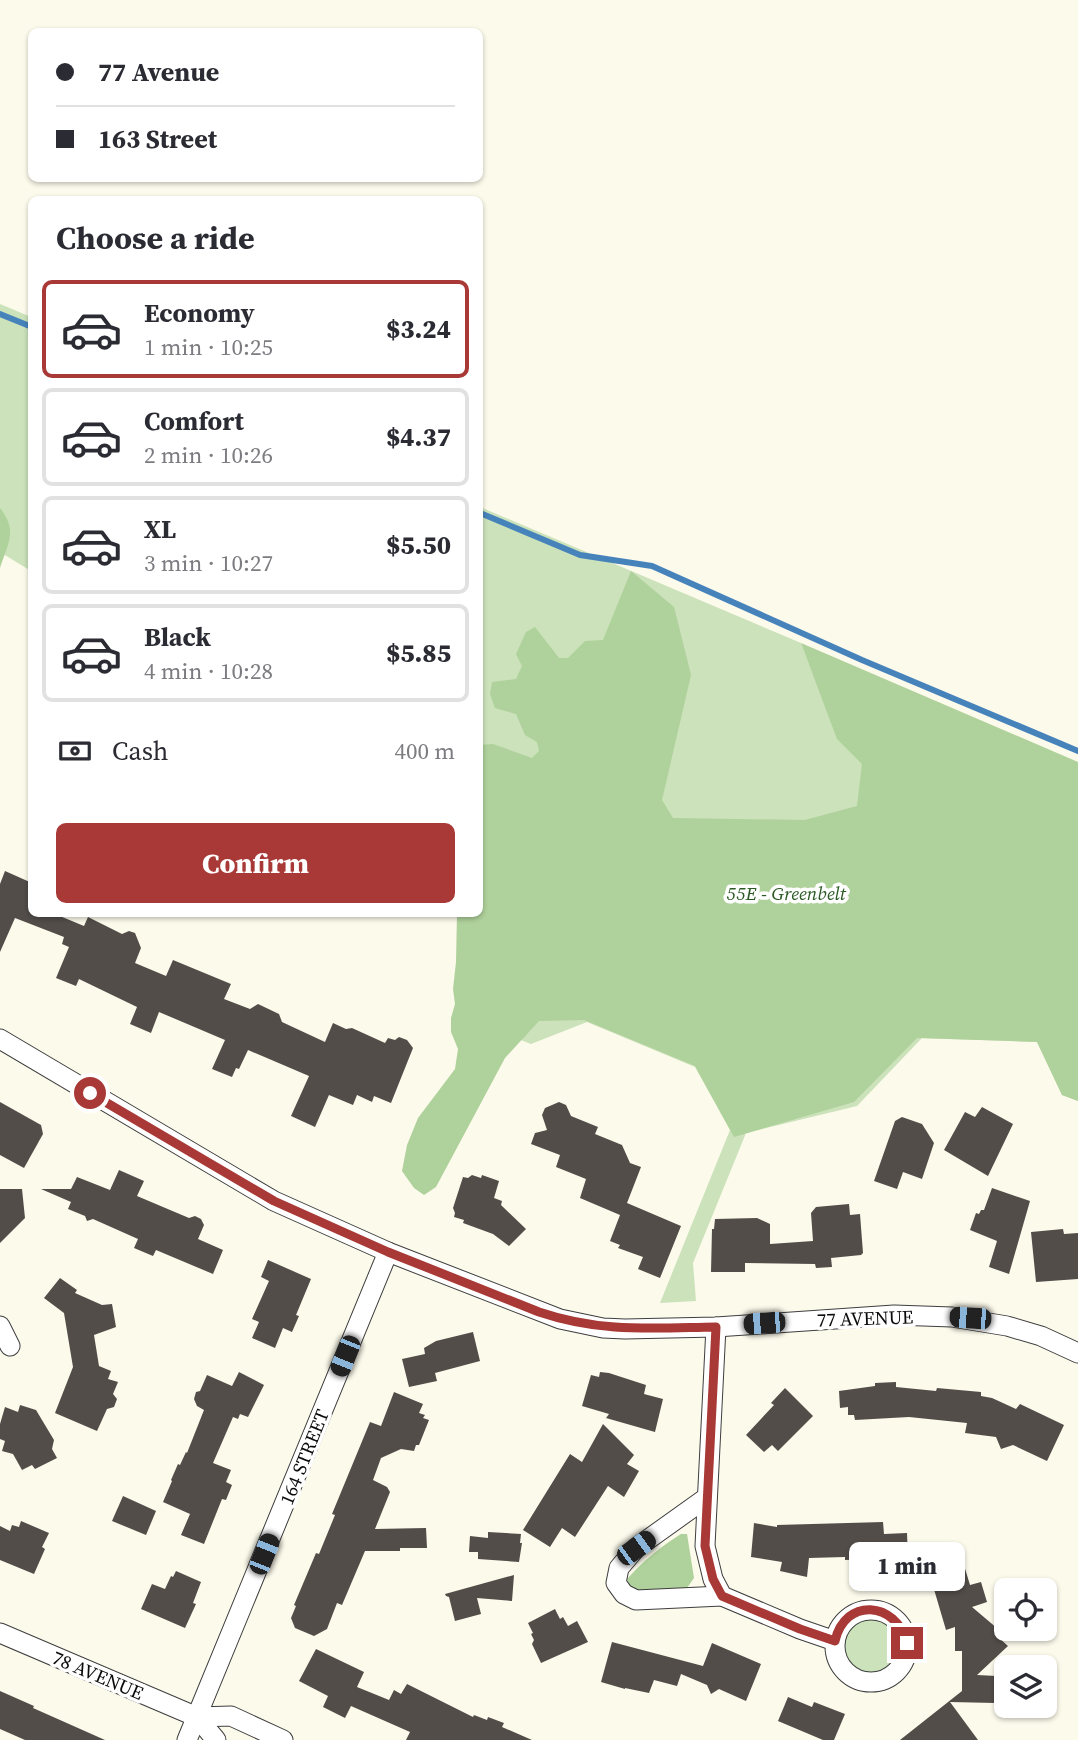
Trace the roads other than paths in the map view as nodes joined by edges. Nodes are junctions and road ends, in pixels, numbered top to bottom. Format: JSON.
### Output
{"nodes":[{"id":1,"x":0,"y":1039,"type":"edge"},
{"id":2,"x":388,"y":1252,"type":"junction"},
{"id":3,"x":0,"y":1326,"type":"edge"},
{"id":4,"x":716,"y":1327,"type":"junction"},
{"id":5,"x":10,"y":1346,"type":"dead end"},
{"id":6,"x":1078,"y":1353,"type":"edge"},
{"id":7,"x":706,"y":1498,"type":"junction"},
{"id":8,"x":722,"y":1596,"type":"junction"},
{"id":9,"x":0,"y":1633,"type":"edge"},
{"id":10,"x":835,"y":1641,"type":"dead end"},
{"id":11,"x":197,"y":1717,"type":"junction"},
{"id":12,"x":187,"y":1740,"type":"edge"},
{"id":13,"x":216,"y":1740,"type":"edge"},
{"id":14,"x":283,"y":1740,"type":"edge"}],
"edges":[{"from":1,"to":2,"type":"street","name":"77 AVENUE"},
{"from":2,"to":4,"type":"street","name":"77 AVENUE"},
{"from":2,"to":11,"type":"street","name":"164 STREET"},
{"from":3,"to":5,"type":"street"},
{"from":4,"to":6,"type":"street","name":"77 AVENUE"},
{"from":4,"to":7,"type":"street"},
{"from":7,"to":8,"type":"street"},
{"from":7,"to":8,"type":"street"},
{"from":8,"to":10,"type":"street"},
{"from":9,"to":11,"type":"street","name":"78 AVENUE"},
{"from":11,"to":12,"type":"street","name":"164 STREET"},
{"from":11,"to":13,"type":"street","name":"78 AVENUE"},
{"from":11,"to":14,"type":"street","name":"78 AVENUE"}]}
